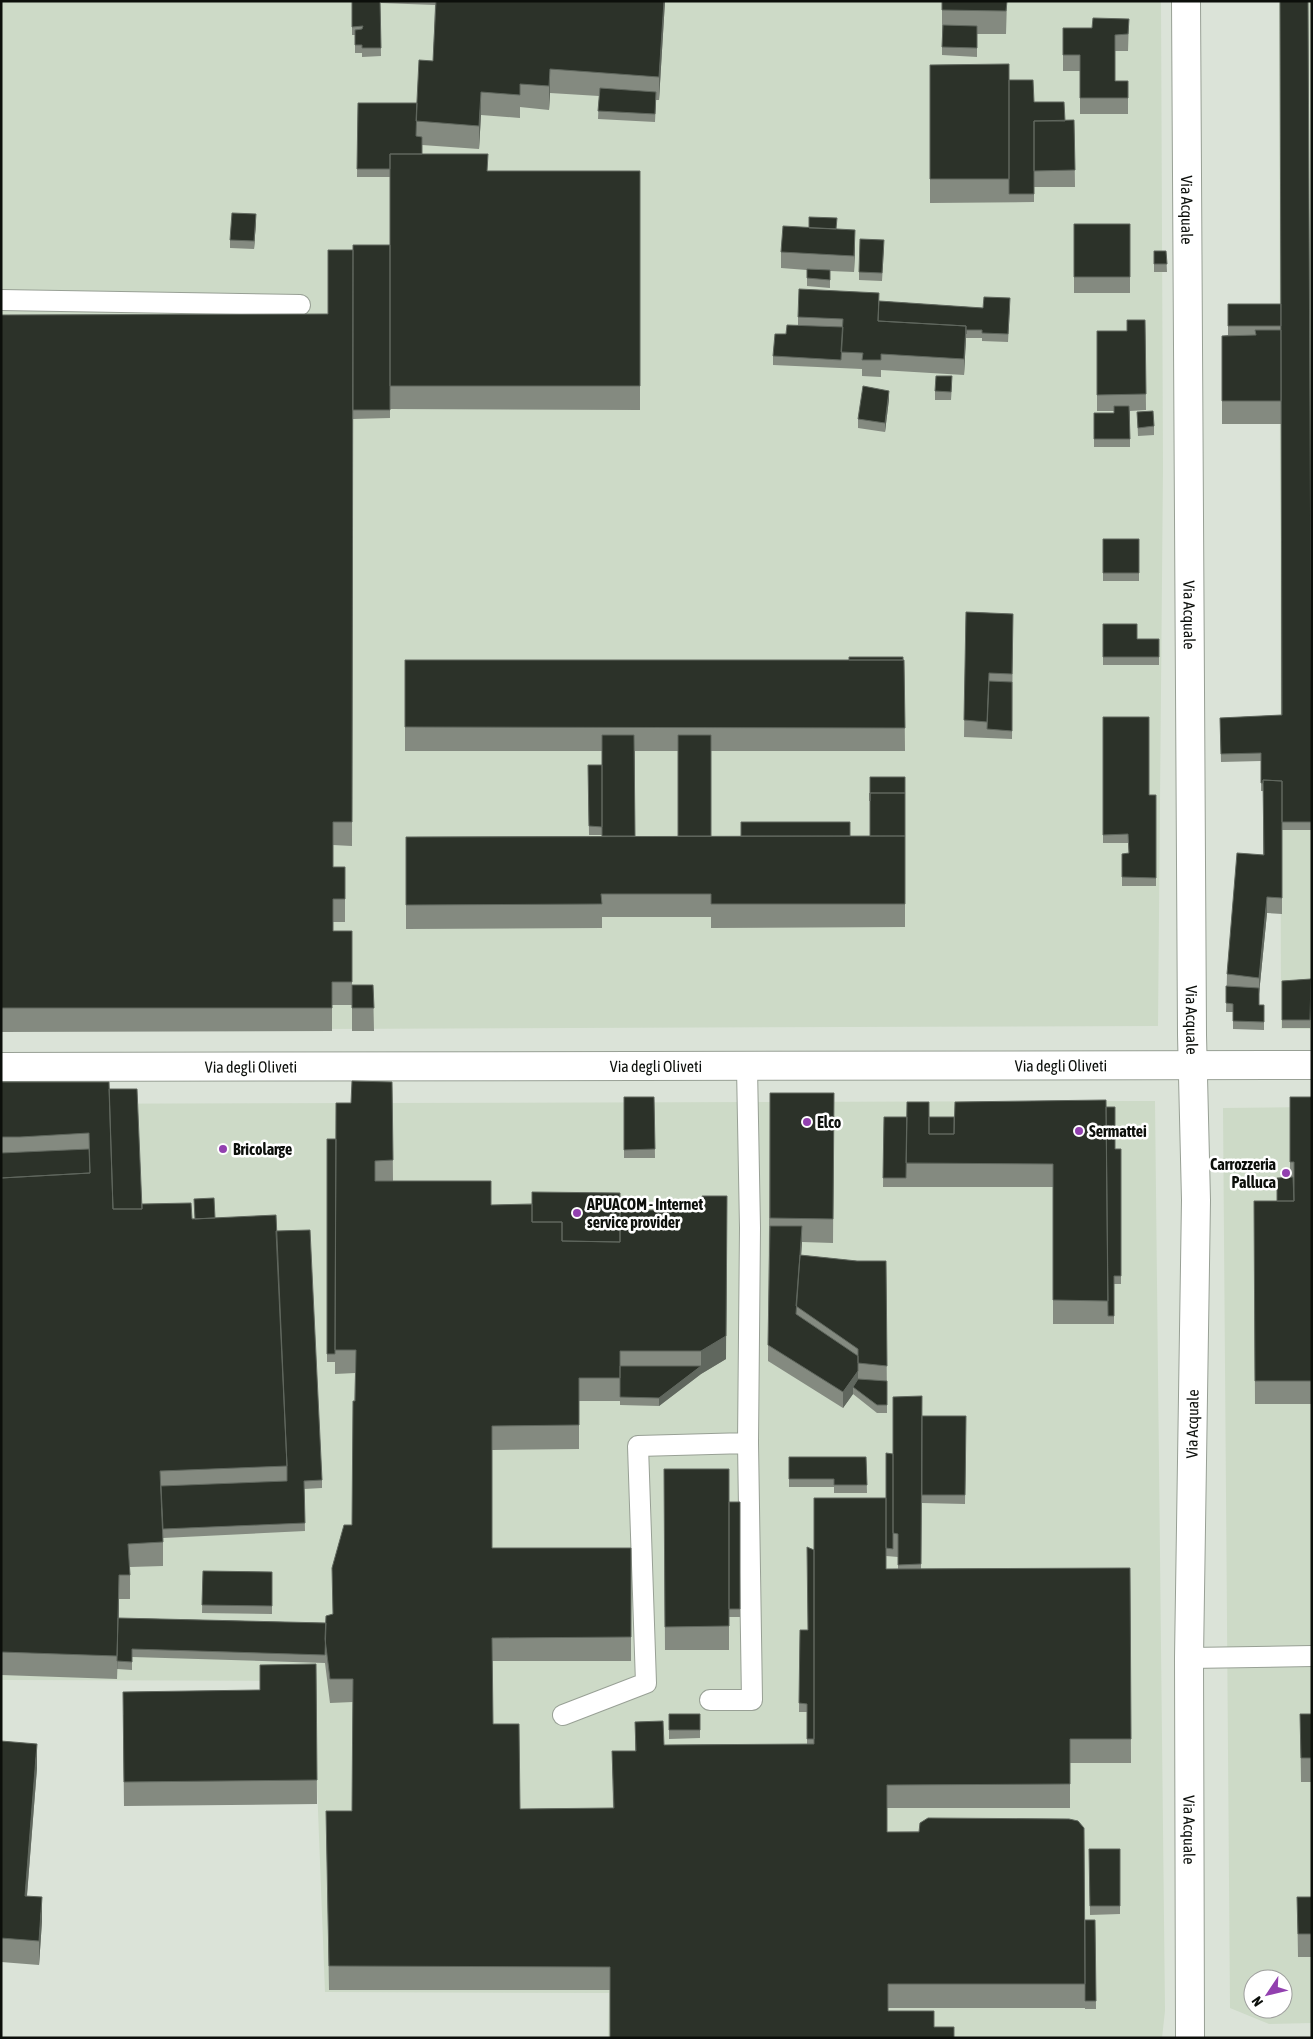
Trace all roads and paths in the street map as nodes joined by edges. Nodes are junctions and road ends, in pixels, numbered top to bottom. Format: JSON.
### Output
{"nodes":[{"id":1,"x":1186,"y":1,"type":"edge"},
{"id":2,"x":1,"y":300,"type":"edge"},
{"id":3,"x":300,"y":305,"type":"dead end"},
{"id":4,"x":1312,"y":1065,"type":"edge"},
{"id":5,"x":1192,"y":1066,"type":"junction"},
{"id":6,"x":1,"y":1067,"type":"edge"},
{"id":7,"x":747,"y":1067,"type":"junction"},
{"id":8,"x":748,"y":1443,"type":"junction"},
{"id":9,"x":1312,"y":1656,"type":"edge"},
{"id":10,"x":1189,"y":1658,"type":"junction"},
{"id":11,"x":710,"y":1700,"type":"dead end"},
{"id":12,"x":564,"y":1715,"type":"dead end"},
{"id":13,"x":1190,"y":2038,"type":"edge"}],
"edges":[{"from":1,"to":5,"type":"street","name":"Via Acquale"},
{"from":2,"to":3,"type":"lane"},
{"from":4,"to":5,"type":"street","name":"Via degli Oliveti"},
{"from":5,"to":7,"type":"street","name":"Via degli Oliveti"},
{"from":5,"to":10,"type":"street","name":"Via Acquale"},
{"from":6,"to":7,"type":"street","name":"Via degli Oliveti"},
{"from":7,"to":8,"type":"lane"},
{"from":8,"to":11,"type":"lane"},
{"from":8,"to":12,"type":"lane"},
{"from":9,"to":10,"type":"lane"},
{"from":10,"to":13,"type":"street","name":"Via Acquale"}]}
